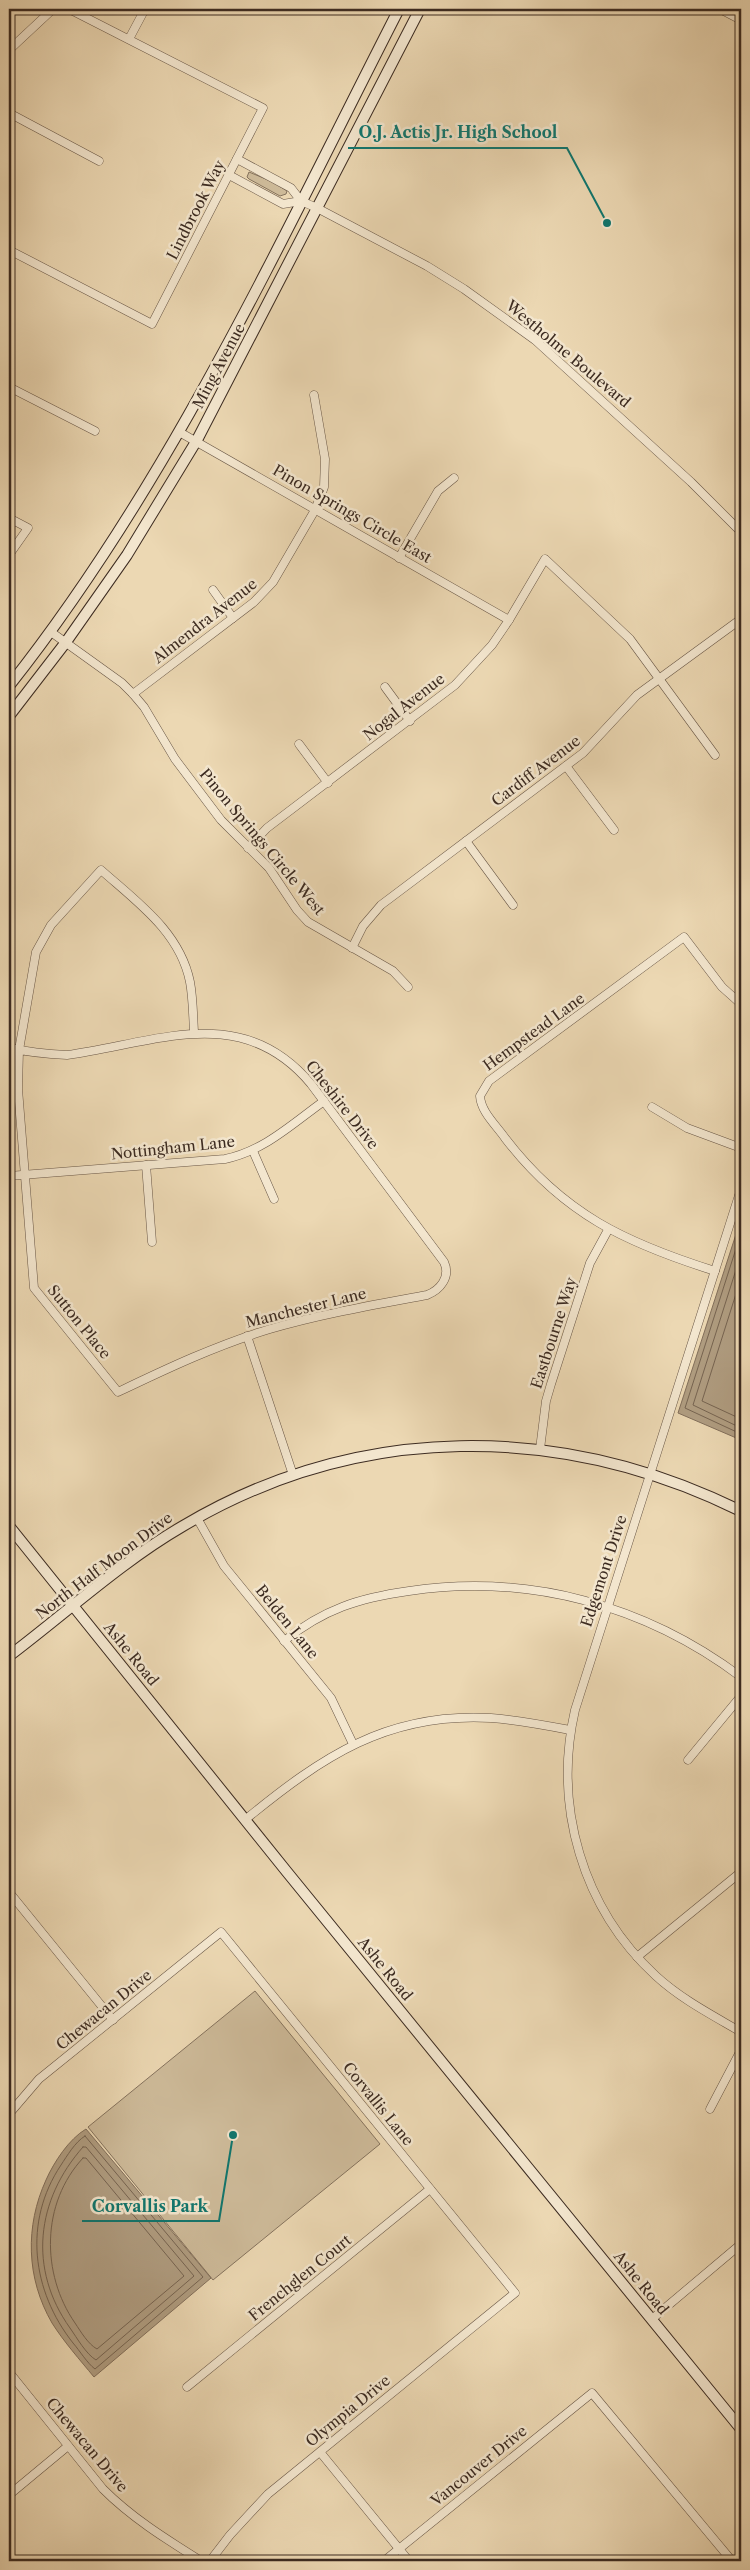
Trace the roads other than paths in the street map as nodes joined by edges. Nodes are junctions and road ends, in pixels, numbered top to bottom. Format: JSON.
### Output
{"nodes":[{"id":1,"x":53,"y":9,"type":"edge"},
{"id":2,"x":69,"y":9,"type":"edge"},
{"id":3,"x":145,"y":9,"type":"edge"},
{"id":4,"x":399,"y":9,"type":"edge"},
{"id":5,"x":420,"y":9,"type":"edge"},
{"id":6,"x":726,"y":10,"type":"edge"},
{"id":7,"x":741,"y":20,"type":"edge"},
{"id":8,"x":129,"y":40,"type":"junction"},
{"id":9,"x":9,"y":50,"type":"edge"},
{"id":10,"x":9,"y":112,"type":"edge"},
{"id":11,"x":237,"y":159,"type":"junction"},
{"id":12,"x":99,"y":161,"type":"dead end"},
{"id":13,"x":229,"y":175,"type":"junction"},
{"id":14,"x":301,"y":201,"type":"junction"},
{"id":15,"x":317,"y":208,"type":"junction"},
{"id":16,"x":9,"y":250,"type":"edge"},
{"id":17,"x":9,"y":387,"type":"edge"},
{"id":18,"x":314,"y":395,"type":"dead end"},
{"id":19,"x":95,"y":431,"type":"dead end"},
{"id":20,"x":180,"y":432,"type":"junction"},
{"id":21,"x":197,"y":440,"type":"junction"},
{"id":22,"x":454,"y":478,"type":"dead end"},
{"id":23,"x":315,"y":510,"type":"junction"},
{"id":24,"x":9,"y":518,"type":"edge"},
{"id":25,"x":741,"y":532,"type":"edge"},
{"id":26,"x":9,"y":555,"type":"edge"},
{"id":27,"x":399,"y":558,"type":"junction"},
{"id":28,"x":213,"y":590,"type":"dead end"},
{"id":29,"x":234,"y":618,"type":"junction"},
{"id":30,"x":741,"y":619,"type":"edge"},
{"id":31,"x":509,"y":620,"type":"junction"},
{"id":32,"x":51,"y":632,"type":"junction"},
{"id":33,"x":66,"y":642,"type":"junction"},
{"id":34,"x":659,"y":678,"type":"junction"},
{"id":35,"x":9,"y":686,"type":"edge"},
{"id":36,"x":384,"y":687,"type":"dead end"},
{"id":37,"x":133,"y":694,"type":"junction"},
{"id":38,"x":9,"y":716,"type":"edge"},
{"id":39,"x":410,"y":721,"type":"junction"},
{"id":40,"x":299,"y":744,"type":"dead end"},
{"id":41,"x":714,"y":755,"type":"dead end"},
{"id":42,"x":566,"y":766,"type":"junction"},
{"id":43,"x":328,"y":783,"type":"junction"},
{"id":44,"x":614,"y":830,"type":"dead end"},
{"id":45,"x":466,"y":841,"type":"junction"},
{"id":46,"x":248,"y":848,"type":"junction"},
{"id":47,"x":513,"y":905,"type":"dead end"},
{"id":48,"x":352,"y":948,"type":"junction"},
{"id":49,"x":408,"y":987,"type":"dead end"},
{"id":50,"x":741,"y":1004,"type":"edge"},
{"id":51,"x":194,"y":1032,"type":"junction"},
{"id":52,"x":9,"y":1048,"type":"edge"},
{"id":53,"x":19,"y":1050,"type":"junction"},
{"id":54,"x":324,"y":1101,"type":"junction"},
{"id":55,"x":652,"y":1107,"type":"dead end"},
{"id":56,"x":741,"y":1148,"type":"edge"},
{"id":57,"x":253,"y":1151,"type":"junction"},
{"id":58,"x":146,"y":1165,"type":"junction"},
{"id":59,"x":25,"y":1174,"type":"junction"},
{"id":60,"x":9,"y":1176,"type":"edge"},
{"id":61,"x":741,"y":1189,"type":"edge"},
{"id":62,"x":274,"y":1199,"type":"dead end"},
{"id":63,"x":608,"y":1230,"type":"junction"},
{"id":64,"x":152,"y":1242,"type":"dead end"},
{"id":65,"x":715,"y":1271,"type":"junction"},
{"id":66,"x":445,"y":1281,"type":"joint"},
{"id":67,"x":247,"y":1336,"type":"junction"},
{"id":68,"x":118,"y":1392,"type":"joint"},
{"id":69,"x":540,"y":1449,"type":"junction"},
{"id":70,"x":650,"y":1472,"type":"junction"},
{"id":71,"x":293,"y":1475,"type":"junction"},
{"id":72,"x":741,"y":1511,"type":"edge"},
{"id":73,"x":197,"y":1518,"type":"junction"},
{"id":74,"x":9,"y":1526,"type":"edge"},
{"id":75,"x":608,"y":1606,"type":"junction"},
{"id":76,"x":74,"y":1607,"type":"junction"},
{"id":77,"x":284,"y":1640,"type":"junction"},
{"id":78,"x":9,"y":1656,"type":"edge"},
{"id":79,"x":741,"y":1676,"type":"edge"},
{"id":80,"x":741,"y":1696,"type":"edge"},
{"id":81,"x":570,"y":1730,"type":"junction"},
{"id":82,"x":353,"y":1744,"type":"junction"},
{"id":83,"x":688,"y":1760,"type":"dead end"},
{"id":84,"x":246,"y":1819,"type":"junction"},
{"id":85,"x":741,"y":1872,"type":"edge"},
{"id":86,"x":10,"y":1896,"type":"edge"},
{"id":87,"x":221,"y":1932,"type":"joint"},
{"id":88,"x":636,"y":1957,"type":"junction"},
{"id":89,"x":112,"y":2020,"type":"junction"},
{"id":90,"x":741,"y":2032,"type":"edge"},
{"id":91,"x":741,"y":2050,"type":"edge"},
{"id":92,"x":710,"y":2109,"type":"dead end"},
{"id":93,"x":9,"y":2114,"type":"edge"},
{"id":94,"x":430,"y":2189,"type":"junction"},
{"id":95,"x":741,"y":2244,"type":"edge"},
{"id":96,"x":515,"y":2293,"type":"joint"},
{"id":97,"x":652,"y":2319,"type":"junction"},
{"id":98,"x":9,"y":2372,"type":"edge"},
{"id":99,"x":187,"y":2387,"type":"dead end"},
{"id":100,"x":741,"y":2429,"type":"edge"},
{"id":101,"x":68,"y":2446,"type":"junction"},
{"id":102,"x":320,"y":2452,"type":"junction"},
{"id":103,"x":9,"y":2494,"type":"edge"},
{"id":104,"x":399,"y":2549,"type":"junction"},
{"id":105,"x":201,"y":2561,"type":"edge"},
{"id":106,"x":210,"y":2561,"type":"edge"},
{"id":107,"x":384,"y":2561,"type":"edge"},
{"id":108,"x":409,"y":2561,"type":"edge"},
{"id":109,"x":732,"y":2561,"type":"edge"}],
"edges":[{"from":1,"to":9,"type":"street"},
{"from":2,"to":8,"type":"street"},
{"from":3,"to":8,"type":"street"},
{"from":4,"to":14,"type":"street","name":"Ming Avenue"},
{"from":5,"to":15,"type":"street","name":"Ming Avenue"},
{"from":6,"to":7,"type":"street"},
{"from":8,"to":11,"type":"street","name":"Lindbrook Way"},
{"from":10,"to":12,"type":"street"},
{"from":11,"to":13,"type":"street","name":"Lindbrook Way"},
{"from":11,"to":14,"type":"street","name":"Westholme Boulevard"},
{"from":13,"to":14,"type":"street","name":"Westholme Boulevard"},
{"from":13,"to":16,"type":"street","name":"Lindbrook Way"},
{"from":14,"to":15,"type":"street","name":"Westholme Boulevard"},
{"from":14,"to":20,"type":"street","name":"Ming Avenue"},
{"from":15,"to":21,"type":"street","name":"Ming Avenue"},
{"from":15,"to":25,"type":"street","name":"Westholme Boulevard"},
{"from":17,"to":19,"type":"street"},
{"from":18,"to":23,"type":"street","name":"Almendra Avenue"},
{"from":20,"to":21,"type":"street","name":"Pinon Springs Circle East"},
{"from":20,"to":32,"type":"street","name":"Ming Avenue"},
{"from":21,"to":23,"type":"street","name":"Pinon Springs Circle East"},
{"from":21,"to":33,"type":"street","name":"Ming Avenue"},
{"from":22,"to":27,"type":"street"},
{"from":23,"to":27,"type":"street","name":"Pinon Springs Circle East"},
{"from":23,"to":29,"type":"street","name":"Almendra Avenue"},
{"from":24,"to":26,"type":"street"},
{"from":27,"to":31,"type":"street","name":"Pinon Springs Circle East"},
{"from":28,"to":29,"type":"street"},
{"from":29,"to":37,"type":"street","name":"Almendra Avenue"},
{"from":30,"to":34,"type":"street","name":"Cardiff Avenue"},
{"from":31,"to":34,"type":"street","name":"Nogal Avenue"},
{"from":31,"to":39,"type":"street","name":"Nogal Avenue"},
{"from":32,"to":33,"type":"street","name":"Pinon Springs Circle West"},
{"from":32,"to":35,"type":"street","name":"Ming Avenue"},
{"from":33,"to":37,"type":"street","name":"Pinon Springs Circle West"},
{"from":33,"to":38,"type":"street","name":"Ming Avenue"},
{"from":34,"to":41,"type":"street"},
{"from":34,"to":42,"type":"street","name":"Cardiff Avenue"},
{"from":36,"to":39,"type":"street"},
{"from":37,"to":46,"type":"street","name":"Pinon Springs Circle West"},
{"from":39,"to":43,"type":"street","name":"Nogal Avenue"},
{"from":40,"to":43,"type":"street"},
{"from":42,"to":44,"type":"street"},
{"from":42,"to":45,"type":"street","name":"Cardiff Avenue"},
{"from":43,"to":46,"type":"street","name":"Nogal Avenue"},
{"from":45,"to":47,"type":"street"},
{"from":45,"to":48,"type":"street","name":"Cardiff Avenue"},
{"from":46,"to":48,"type":"street","name":"Pinon Springs Circle West"},
{"from":48,"to":49,"type":"street","name":"Pinon Springs Circle West"},
{"from":50,"to":63,"type":"street","name":"Hempstead Lane"},
{"from":51,"to":53,"type":"street","name":"Cheshire Drive"},
{"from":51,"to":53,"type":"street","name":"Sutton Place"},
{"from":51,"to":54,"type":"street","name":"Cheshire Drive"},
{"from":52,"to":53,"type":"street","name":"Cheshire Drive"},
{"from":53,"to":59,"type":"street","name":"Sutton Place"},
{"from":54,"to":57,"type":"street","name":"Nottingham Lane"},
{"from":54,"to":66,"type":"street","name":"Cheshire Drive"},
{"from":55,"to":56,"type":"street"},
{"from":57,"to":58,"type":"street","name":"Nottingham Lane"},
{"from":57,"to":62,"type":"street"},
{"from":58,"to":59,"type":"street","name":"Nottingham Lane"},
{"from":58,"to":64,"type":"street"},
{"from":59,"to":60,"type":"street","name":"Nottingham Lane"},
{"from":59,"to":68,"type":"street","name":"Sutton Place"},
{"from":61,"to":65,"type":"street","name":"Edgemont Drive"},
{"from":63,"to":65,"type":"street","name":"Hempstead Lane"},
{"from":63,"to":69,"type":"street","name":"Eastbourne Way"},
{"from":65,"to":70,"type":"street","name":"Edgemont Drive"},
{"from":66,"to":67,"type":"street","name":"Manchester Lane"},
{"from":67,"to":68,"type":"street","name":"Manchester Lane"},
{"from":67,"to":71,"type":"street"},
{"from":69,"to":70,"type":"street","name":"North Half Moon Drive"},
{"from":69,"to":71,"type":"street","name":"North Half Moon Drive"},
{"from":70,"to":72,"type":"street","name":"North Half Moon Drive"},
{"from":70,"to":75,"type":"street","name":"Edgemont Drive"},
{"from":71,"to":73,"type":"street","name":"North Half Moon Drive"},
{"from":73,"to":76,"type":"street","name":"North Half Moon Drive"},
{"from":73,"to":77,"type":"street","name":"Belden Lane"},
{"from":74,"to":76,"type":"street","name":"Ashe Road"},
{"from":75,"to":77,"type":"street"},
{"from":75,"to":79,"type":"street"},
{"from":75,"to":81,"type":"street","name":"Edgemont Drive"},
{"from":76,"to":78,"type":"street","name":"North Half Moon Drive"},
{"from":76,"to":84,"type":"street","name":"Ashe Road"},
{"from":77,"to":82,"type":"street","name":"Belden Lane"},
{"from":80,"to":83,"type":"street"},
{"from":81,"to":82,"type":"street"},
{"from":81,"to":88,"type":"street","name":"Edgemont Drive"},
{"from":82,"to":84,"type":"street"},
{"from":84,"to":97,"type":"street","name":"Ashe Road"},
{"from":85,"to":88,"type":"street"},
{"from":86,"to":89,"type":"street"},
{"from":87,"to":89,"type":"street","name":"Chewacan Drive"},
{"from":87,"to":94,"type":"street","name":"Corvallis Lane"},
{"from":88,"to":90,"type":"street","name":"Edgemont Drive"},
{"from":89,"to":93,"type":"street","name":"Chewacan Drive"},
{"from":91,"to":92,"type":"street"},
{"from":94,"to":96,"type":"street","name":"Corvallis Lane"},
{"from":94,"to":99,"type":"street","name":"Frenchglen Court"},
{"from":95,"to":97,"type":"street"},
{"from":96,"to":102,"type":"street","name":"Olympia Drive"},
{"from":97,"to":100,"type":"street","name":"Ashe Road"},
{"from":98,"to":101,"type":"street","name":"Chewacan Drive"},
{"from":101,"to":103,"type":"street"},
{"from":101,"to":105,"type":"street","name":"Chewacan Drive"},
{"from":102,"to":104,"type":"street"},
{"from":102,"to":106,"type":"street","name":"Olympia Drive"},
{"from":104,"to":107,"type":"street","name":"Vancouver Drive"},
{"from":104,"to":108,"type":"street"},
{"from":104,"to":109,"type":"street","name":"Vancouver Drive"}]}
